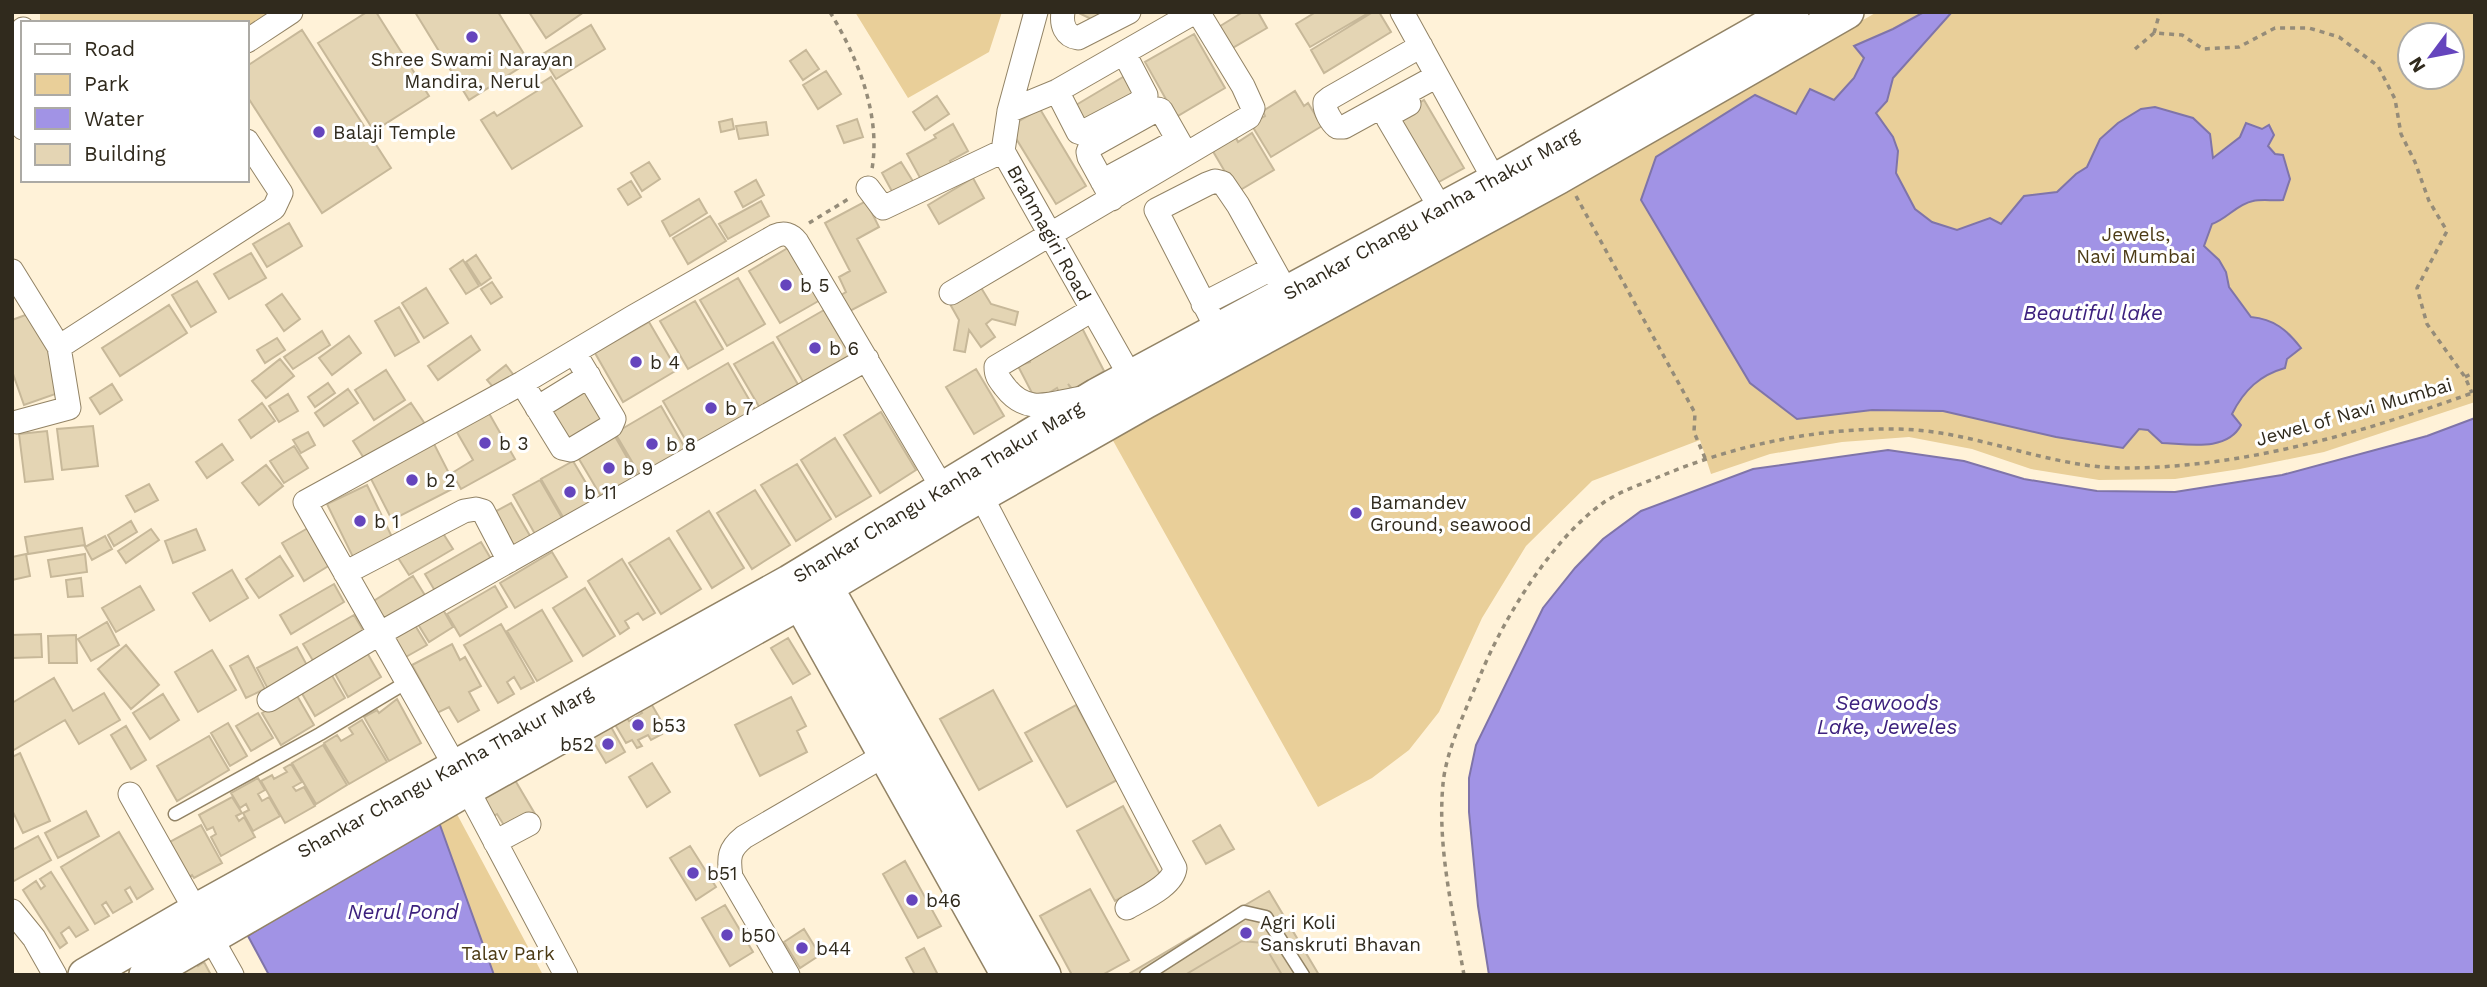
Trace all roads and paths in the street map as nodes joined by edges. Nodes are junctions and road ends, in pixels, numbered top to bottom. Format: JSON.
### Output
{"nodes":[{"id":1,"x":291,"y":12,"type":"edge"},
{"id":2,"x":830,"y":12,"type":"edge"},
{"id":3,"x":1035,"y":12,"type":"edge"},
{"id":4,"x":1063,"y":12,"type":"edge"},
{"id":5,"x":1129,"y":12,"type":"edge"},
{"id":6,"x":1402,"y":12,"type":"edge"},
{"id":7,"x":1792,"y":12,"type":"edge"},
{"id":8,"x":1847,"y":12,"type":"edge"},
{"id":9,"x":2160,"y":12,"type":"edge"},
{"id":10,"x":1186,"y":15,"type":"edge"},
{"id":11,"x":2154,"y":33,"type":"junction"},
{"id":12,"x":248,"y":40,"type":"edge"},
{"id":13,"x":1421,"y":46,"type":"junction"},
{"id":14,"x":2135,"y":49,"type":"dead end"},
{"id":15,"x":1127,"y":59,"type":"junction"},
{"id":16,"x":21,"y":63,"type":"edge"},
{"id":17,"x":1440,"y":81,"type":"junction"},
{"id":18,"x":1060,"y":97,"type":"junction"},
{"id":19,"x":1009,"y":111,"type":"junction"},
{"id":20,"x":18,"y":113,"type":"edge"},
{"id":21,"x":248,"y":143,"type":"edge"},
{"id":22,"x":1182,"y":147,"type":"junction"},
{"id":23,"x":1003,"y":151,"type":"junction"},
{"id":24,"x":1141,"y":181,"type":"junction"},
{"id":25,"x":868,"y":187,"type":"junction"},
{"id":26,"x":1107,"y":190,"type":"junction"},
{"id":27,"x":1501,"y":192,"type":"junction"},
{"id":28,"x":1575,"y":196,"type":"dead end"},
{"id":29,"x":1441,"y":209,"type":"junction"},
{"id":30,"x":1156,"y":210,"type":"junction"},
{"id":31,"x":789,"y":235,"type":"junction"},
{"id":32,"x":1051,"y":235,"type":"junction"},
{"id":33,"x":12,"y":271,"type":"edge"},
{"id":34,"x":1280,"y":281,"type":"junction"},
{"id":35,"x":951,"y":293,"type":"dead end"},
{"id":36,"x":1093,"y":310,"type":"junction"},
{"id":37,"x":1211,"y":318,"type":"junction"},
{"id":38,"x":60,"y":347,"type":"junction"},
{"id":39,"x":574,"y":352,"type":"junction"},
{"id":40,"x":867,"y":359,"type":"junction"},
{"id":41,"x":2475,"y":372,"type":"edge"},
{"id":42,"x":589,"y":376,"type":"junction"},
{"id":43,"x":2465,"y":377,"type":"junction"},
{"id":44,"x":522,"y":383,"type":"junction"},
{"id":45,"x":1138,"y":390,"type":"junction"},
{"id":46,"x":2473,"y":393,"type":"edge"},
{"id":47,"x":1097,"y":395,"type":"junction"},
{"id":48,"x":537,"y":408,"type":"junction"},
{"id":49,"x":17,"y":422,"type":"dead end"},
{"id":50,"x":1705,"y":458,"type":"junction"},
{"id":51,"x":962,"y":492,"type":"junction"},
{"id":52,"x":509,"y":561,"type":"junction"},
{"id":53,"x":345,"y":573,"type":"junction"},
{"id":54,"x":808,"y":584,"type":"junction"},
{"id":55,"x":379,"y":634,"type":"junction"},
{"id":56,"x":407,"y":682,"type":"junction"},
{"id":57,"x":270,"y":700,"type":"dead end"},
{"id":58,"x":899,"y":746,"type":"junction"},
{"id":59,"x":461,"y":778,"type":"junction"},
{"id":60,"x":130,"y":794,"type":"dead end"},
{"id":61,"x":175,"y":814,"type":"dead end"},
{"id":62,"x":530,"y":824,"type":"dead end"},
{"id":63,"x":495,"y":842,"type":"junction"},
{"id":64,"x":1127,"y":908,"type":"dead end"},
{"id":65,"x":12,"y":911,"type":"edge"},
{"id":66,"x":204,"y":924,"type":"junction"},
{"id":67,"x":55,"y":975,"type":"edge"},
{"id":68,"x":85,"y":975,"type":"edge"},
{"id":69,"x":146,"y":975,"type":"edge"},
{"id":70,"x":232,"y":975,"type":"edge"},
{"id":71,"x":566,"y":975,"type":"edge"},
{"id":72,"x":788,"y":975,"type":"edge"},
{"id":73,"x":1008,"y":975,"type":"edge"},
{"id":74,"x":1044,"y":975,"type":"edge"},
{"id":75,"x":1146,"y":975,"type":"edge"},
{"id":76,"x":1303,"y":975,"type":"edge"},
{"id":77,"x":1464,"y":975,"type":"edge"}],
"edges":[{"from":1,"to":12,"type":"street"},
{"from":2,"to":25,"type":"path"},
{"from":3,"to":19,"type":"street","name":"Brahmagiri Road"},
{"from":4,"to":5,"type":"street"},
{"from":6,"to":13,"type":"street"},
{"from":7,"to":27,"type":"street","name":"Shankar Changu Kanha Thakur Marg"},
{"from":8,"to":27,"type":"street","name":"Shankar Changu Kanha Thakur Marg"},
{"from":9,"to":11,"type":"path"},
{"from":10,"to":15,"type":"street"},
{"from":10,"to":22,"type":"street"},
{"from":11,"to":14,"type":"path"},
{"from":11,"to":43,"type":"path"},
{"from":13,"to":17,"type":"street"},
{"from":13,"to":17,"type":"street"},
{"from":15,"to":18,"type":"street"},
{"from":15,"to":18,"type":"street"},
{"from":16,"to":20,"type":"street"},
{"from":17,"to":27,"type":"street"},
{"from":17,"to":29,"type":"street"},
{"from":18,"to":19,"type":"street"},
{"from":19,"to":23,"type":"street","name":"Brahmagiri Road"},
{"from":21,"to":38,"type":"street"},
{"from":22,"to":24,"type":"street"},
{"from":22,"to":26,"type":"street"},
{"from":22,"to":26,"type":"street"},
{"from":23,"to":25,"type":"street"},
{"from":23,"to":32,"type":"street","name":"Brahmagiri Road"},
{"from":24,"to":26,"type":"street"},
{"from":24,"to":30,"type":"street"},
{"from":25,"to":31,"type":"path"},
{"from":26,"to":32,"type":"street"},
{"from":27,"to":29,"type":"street","name":"Shankar Changu Kanha Thakur Marg"},
{"from":27,"to":45,"type":"street","name":"Shankar Changu Kanha Thakur Marg"},
{"from":28,"to":50,"type":"path"},
{"from":29,"to":34,"type":"street","name":"Shankar Changu Kanha Thakur Marg"},
{"from":30,"to":34,"type":"street"},
{"from":30,"to":37,"type":"street"},
{"from":31,"to":39,"type":"street"},
{"from":31,"to":40,"type":"street"},
{"from":32,"to":35,"type":"street"},
{"from":32,"to":36,"type":"street","name":"Brahmagiri Road"},
{"from":33,"to":38,"type":"street"},
{"from":34,"to":37,"type":"street","name":"Shankar Changu Kanha Thakur Marg"},
{"from":36,"to":45,"type":"street","name":"Brahmagiri Road"},
{"from":36,"to":47,"type":"street"},
{"from":37,"to":45,"type":"street","name":"Shankar Changu Kanha Thakur Marg"},
{"from":38,"to":49,"type":"street"},
{"from":39,"to":42,"type":"street"},
{"from":39,"to":44,"type":"street"},
{"from":40,"to":51,"type":"street"},
{"from":40,"to":52,"type":"street"},
{"from":41,"to":43,"type":"path"},
{"from":42,"to":48,"type":"street"},
{"from":42,"to":48,"type":"street"},
{"from":43,"to":46,"type":"path"},
{"from":44,"to":48,"type":"street"},
{"from":44,"to":53,"type":"street"},
{"from":45,"to":47,"type":"street","name":"Shankar Changu Kanha Thakur Marg"},
{"from":45,"to":51,"type":"street","name":"Shankar Changu Kanha Thakur Marg"},
{"from":46,"to":50,"type":"path","name":"Jewel of Navi Mumbai"},
{"from":47,"to":51,"type":"street","name":"Shankar Changu Kanha Thakur Marg"},
{"from":50,"to":77,"type":"path","name":"Jewel of Navi Mumbai"},
{"from":51,"to":54,"type":"street","name":"Shankar Changu Kanha Thakur Marg"},
{"from":51,"to":64,"type":"street"},
{"from":52,"to":53,"type":"street"},
{"from":52,"to":55,"type":"street"},
{"from":53,"to":55,"type":"street"},
{"from":54,"to":58,"type":"street"},
{"from":54,"to":59,"type":"street","name":"Shankar Changu Kanha Thakur Marg"},
{"from":55,"to":56,"type":"street"},
{"from":55,"to":57,"type":"street"},
{"from":56,"to":59,"type":"street"},
{"from":56,"to":61,"type":"lane"},
{"from":58,"to":72,"type":"street"},
{"from":58,"to":73,"type":"street"},
{"from":58,"to":74,"type":"street"},
{"from":59,"to":63,"type":"street"},
{"from":59,"to":66,"type":"street","name":"Shankar Changu Kanha Thakur Marg"},
{"from":60,"to":66,"type":"street"},
{"from":62,"to":63,"type":"street"},
{"from":63,"to":71,"type":"street"},
{"from":65,"to":67,"type":"street"},
{"from":66,"to":68,"type":"street","name":"Shankar Changu Kanha Thakur Marg"},
{"from":66,"to":69,"type":"street","name":"Shankar Changu Kanha Thakur Marg"},
{"from":66,"to":70,"type":"street"},
{"from":75,"to":76,"type":"lane"}]}
